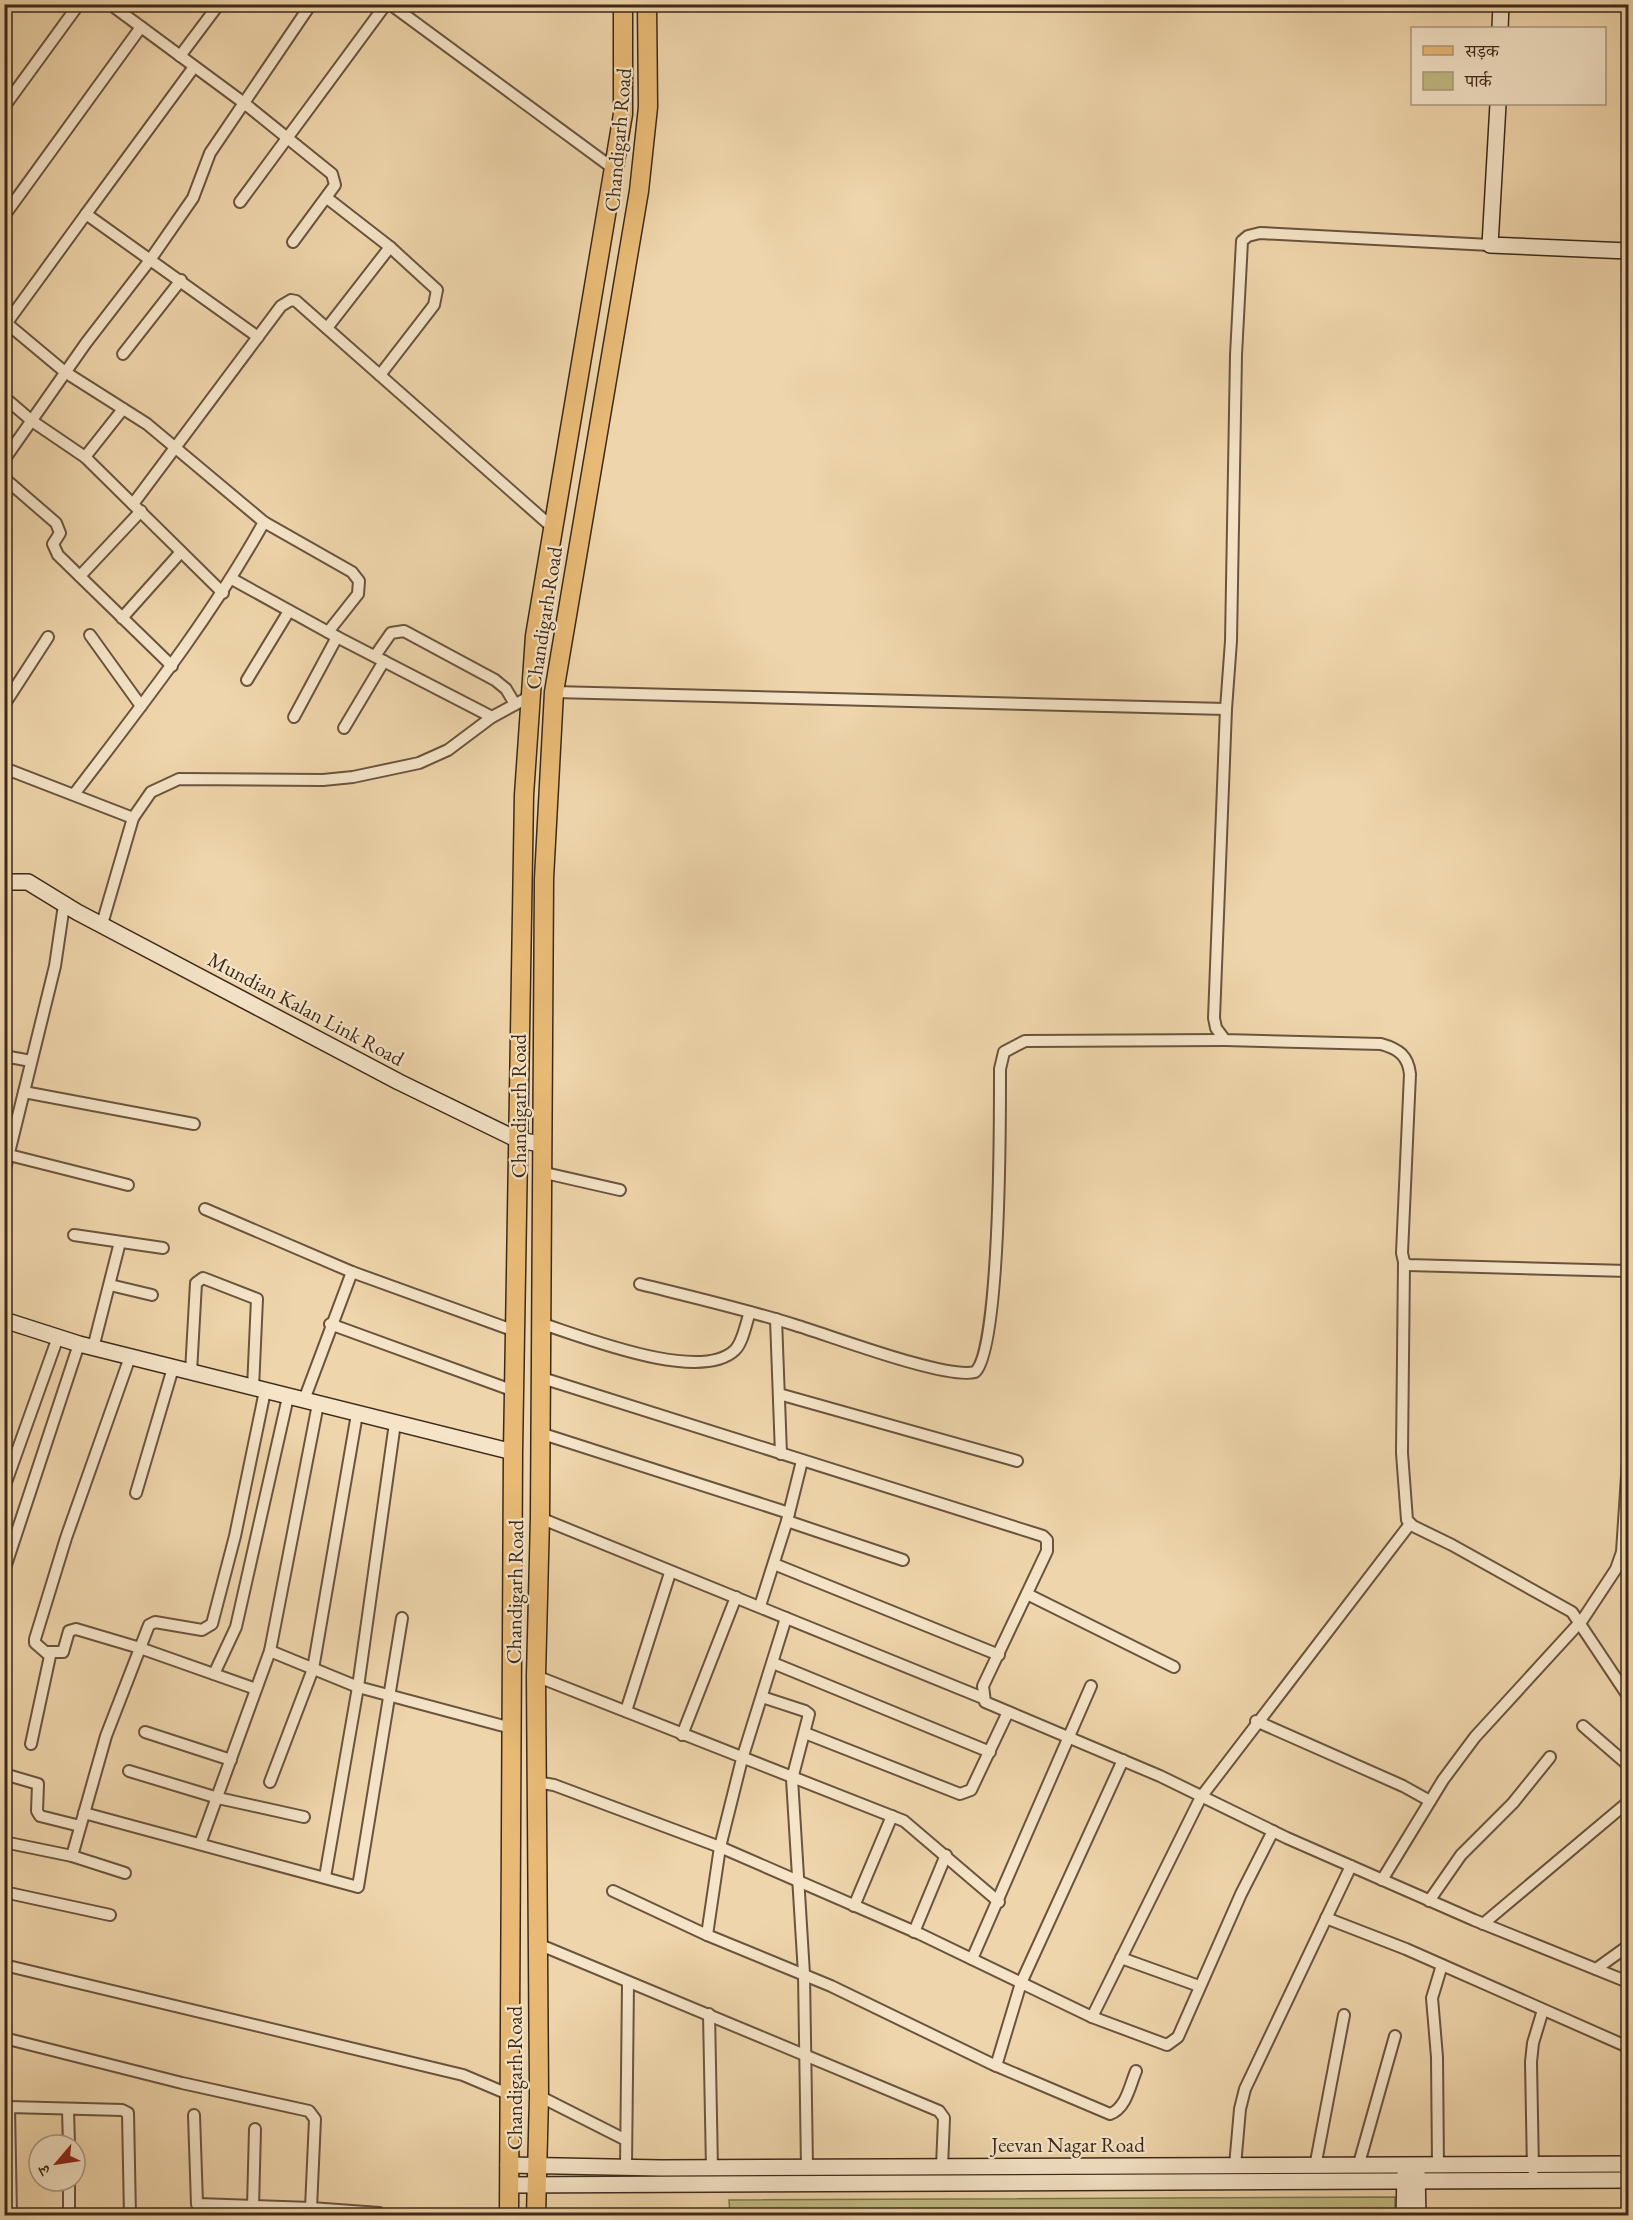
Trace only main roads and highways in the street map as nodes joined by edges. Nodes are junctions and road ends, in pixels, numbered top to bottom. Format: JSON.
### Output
{"nodes":[{"id":1,"x":622,"y":4,"type":"edge"},
{"id":2,"x":647,"y":4,"type":"edge"},
{"id":3,"x":509,"y":2216,"type":"edge"},
{"id":4,"x":536,"y":2216,"type":"edge"}],
"edges":[{"from":1,"to":3,"type":"main road","name":"Chandigarh Road"},
{"from":2,"to":4,"type":"main road","name":"Chandigarh Road"}]}
